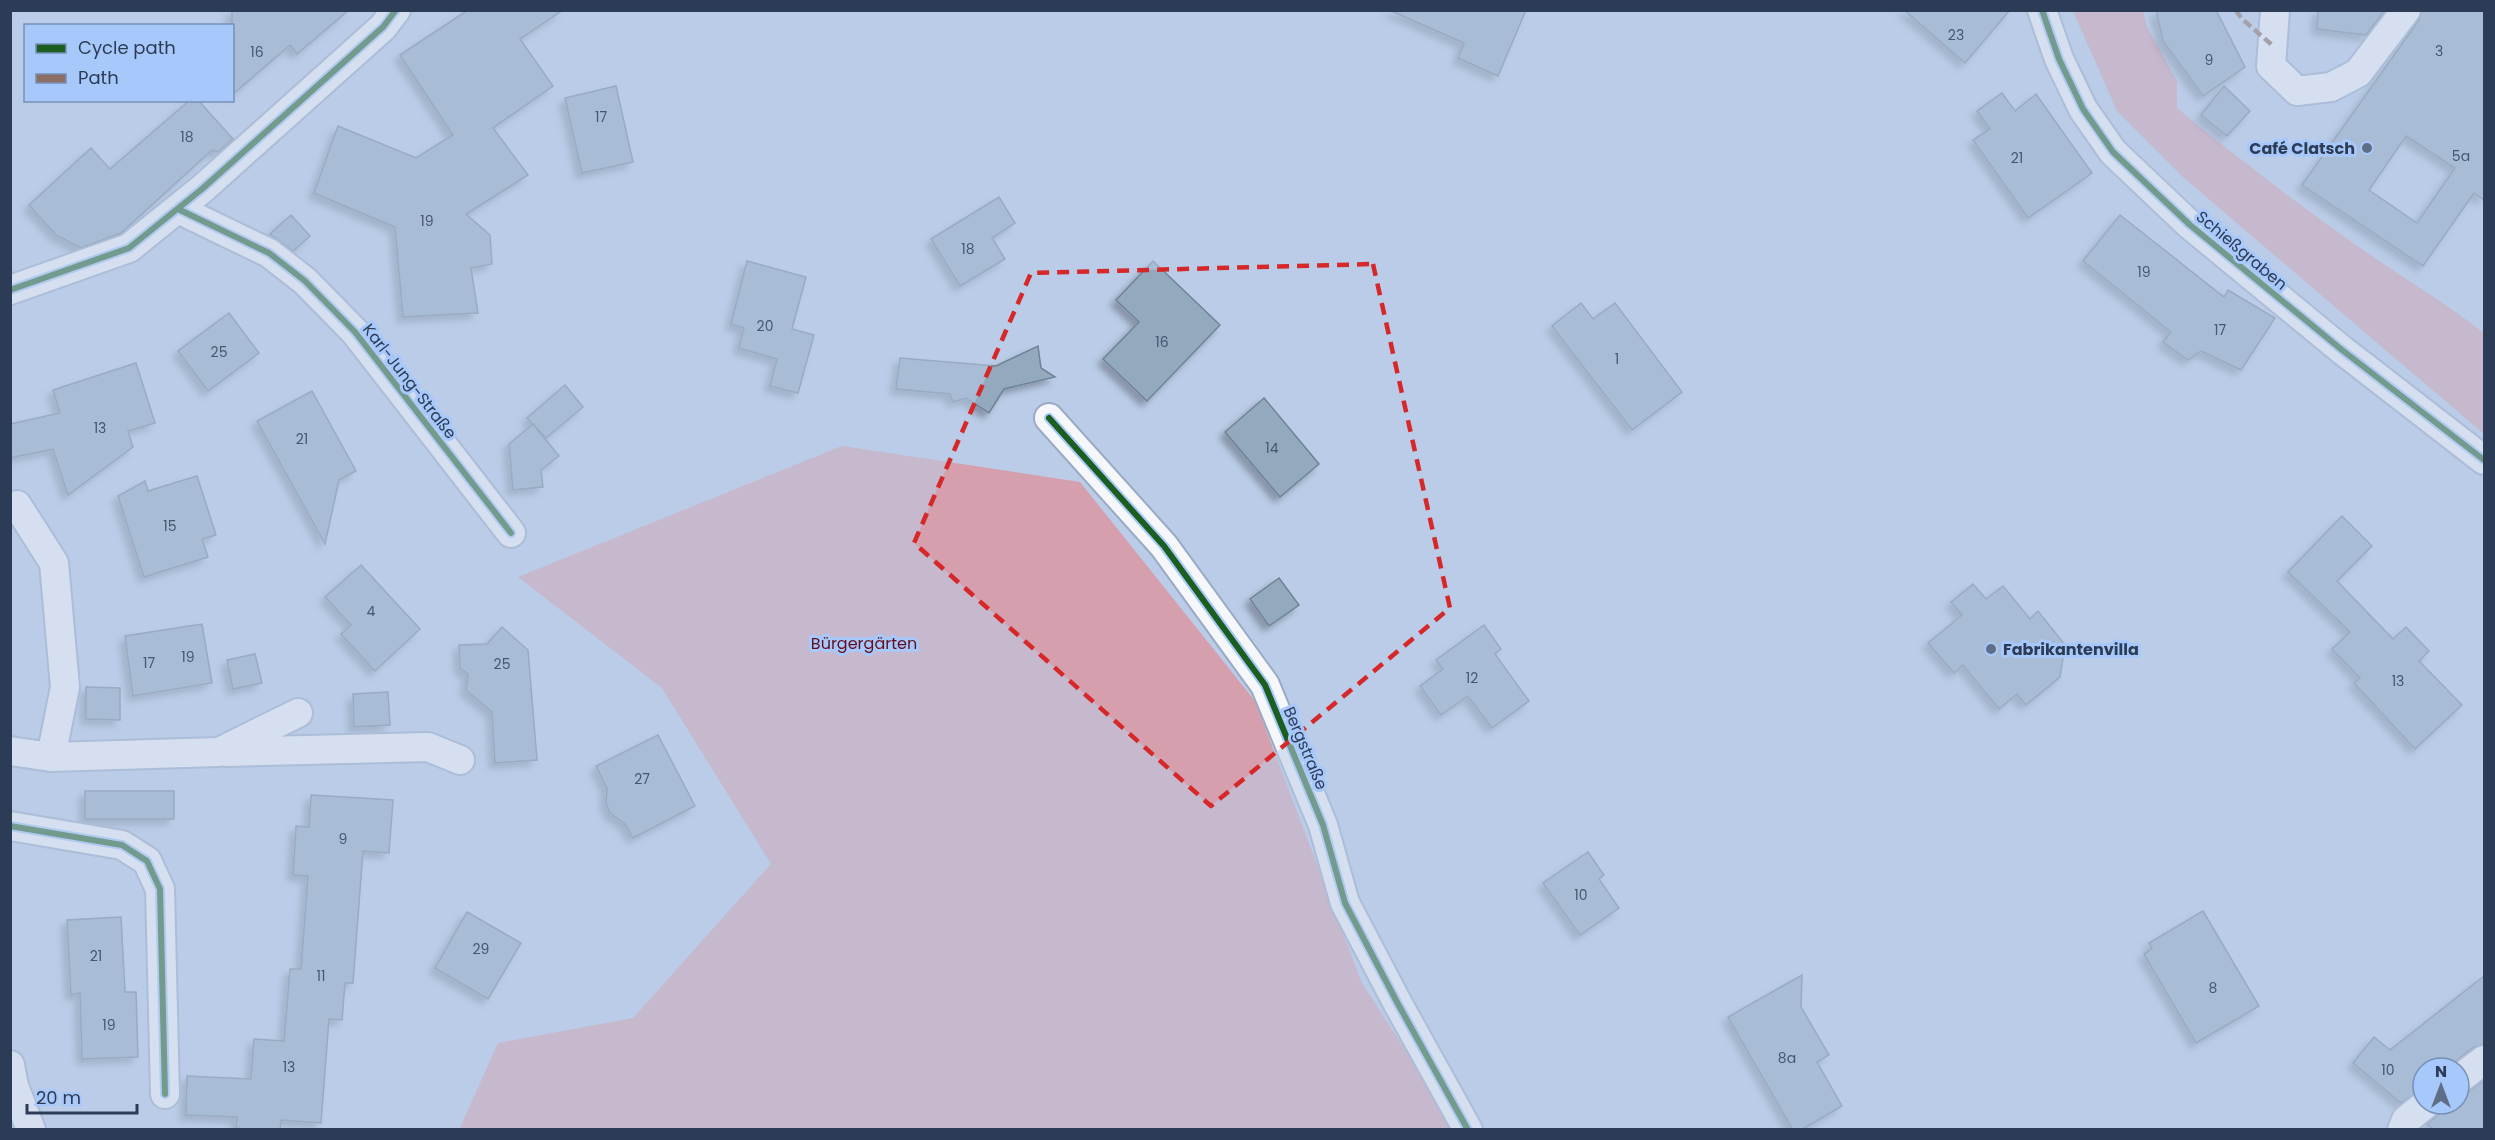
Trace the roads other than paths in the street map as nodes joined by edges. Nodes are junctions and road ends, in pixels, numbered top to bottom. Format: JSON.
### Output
{"nodes":[{"id":1,"x":396,"y":10,"type":"edge"},
{"id":2,"x":2042,"y":10,"type":"edge"},
{"id":3,"x":2275,"y":10,"type":"edge"},
{"id":4,"x":2406,"y":10,"type":"edge"},
{"id":5,"x":178,"y":209,"type":"junction"},
{"id":6,"x":10,"y":290,"type":"edge"},
{"id":7,"x":1049,"y":418,"type":"dead end"},
{"id":8,"x":2484,"y":460,"type":"edge"},
{"id":9,"x":17,"y":505,"type":"dead end"},
{"id":10,"x":511,"y":533,"type":"dead end"},
{"id":11,"x":298,"y":713,"type":"dead end"},
{"id":12,"x":10,"y":751,"type":"edge"},
{"id":13,"x":219,"y":752,"type":"junction"},
{"id":14,"x":51,"y":757,"type":"junction"},
{"id":15,"x":460,"y":760,"type":"dead end"},
{"id":16,"x":10,"y":826,"type":"edge"},
{"id":17,"x":12,"y":1080,"type":"edge"},
{"id":18,"x":165,"y":1094,"type":"dead end"},
{"id":19,"x":2411,"y":1116,"type":"edge"},
{"id":20,"x":31,"y":1130,"type":"edge"},
{"id":21,"x":1468,"y":1130,"type":"edge"},
{"id":22,"x":2402,"y":1130,"type":"edge"}],
"edges":[{"from":1,"to":5,"type":"street"},
{"from":2,"to":8,"type":"street","name":"Schießgraben"},
{"from":3,"to":4,"type":"street"},
{"from":5,"to":6,"type":"street"},
{"from":5,"to":10,"type":"street","name":"Karl-Jung-Straße"},
{"from":7,"to":21,"type":"street","name":"Bergstraße"},
{"from":9,"to":14,"type":"street"},
{"from":11,"to":13,"type":"street"},
{"from":12,"to":14,"type":"street"},
{"from":13,"to":14,"type":"street"},
{"from":13,"to":15,"type":"street"},
{"from":16,"to":18,"type":"street"},
{"from":17,"to":20,"type":"street"},
{"from":19,"to":22,"type":"street"}]}
